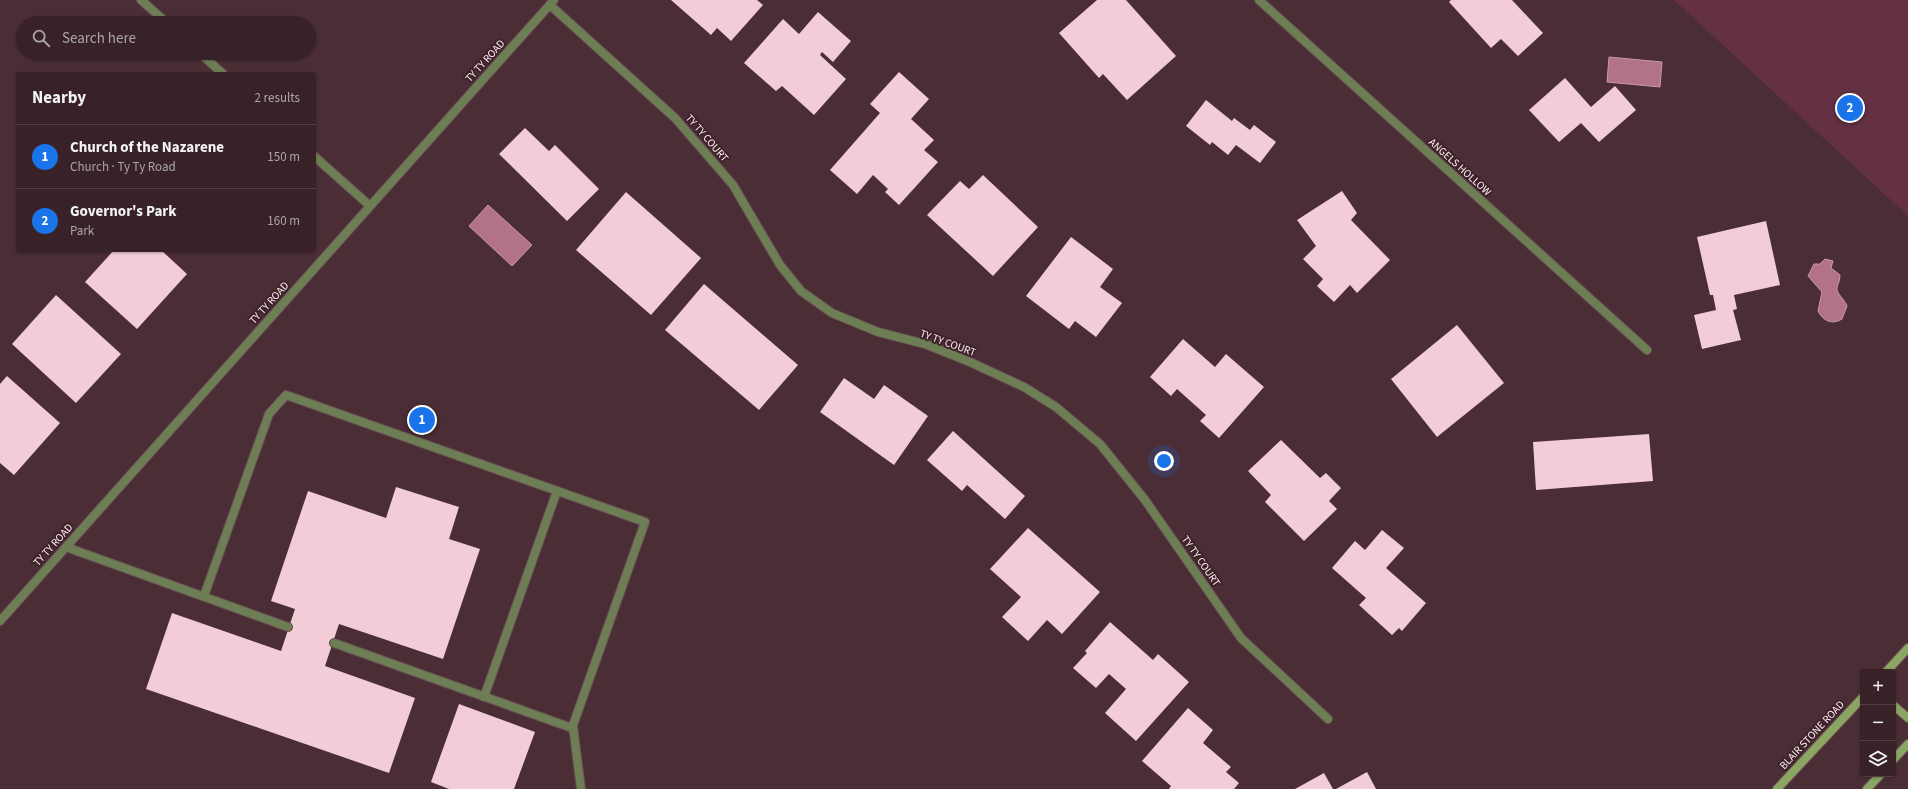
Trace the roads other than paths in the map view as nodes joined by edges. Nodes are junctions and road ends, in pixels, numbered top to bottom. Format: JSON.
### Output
{"nodes":[{"id":1,"x":141,"y":0,"type":"edge"},
{"id":2,"x":1259,"y":0,"type":"edge"},
{"id":3,"x":552,"y":3,"type":"edge"},
{"id":4,"x":159,"y":16,"type":"edge"},
{"id":5,"x":208,"y":60,"type":"edge"},
{"id":6,"x":221,"y":72,"type":"edge"},
{"id":7,"x":316,"y":158,"type":"edge"},
{"id":8,"x":370,"y":206,"type":"junction"},
{"id":9,"x":1647,"y":350,"type":"dead end"},
{"id":10,"x":557,"y":491,"type":"junction"},
{"id":11,"x":66,"y":547,"type":"junction"},
{"id":12,"x":204,"y":596,"type":"junction"},
{"id":13,"x":0,"y":621,"type":"edge"},
{"id":14,"x":288,"y":626,"type":"dead end"},
{"id":15,"x":334,"y":643,"type":"dead end"},
{"id":16,"x":1908,"y":648,"type":"edge"},
{"id":17,"x":1889,"y":669,"type":"edge"},
{"id":18,"x":484,"y":697,"type":"junction"},
{"id":19,"x":1860,"y":700,"type":"edge"},
{"id":20,"x":1896,"y":708,"type":"edge"},
{"id":21,"x":1908,"y":718,"type":"edge"},
{"id":22,"x":1328,"y":719,"type":"dead end"},
{"id":23,"x":573,"y":726,"type":"junction"},
{"id":24,"x":1908,"y":744,"type":"edge"},
{"id":25,"x":1896,"y":757,"type":"edge"},
{"id":26,"x":1878,"y":777,"type":"edge"},
{"id":27,"x":581,"y":789,"type":"edge"},
{"id":28,"x":1776,"y":789,"type":"edge"},
{"id":29,"x":1867,"y":789,"type":"edge"}],
"edges":[{"from":1,"to":4,"type":"street"},
{"from":2,"to":9,"type":"street","name":"ANGELS HOLLOW"},
{"from":3,"to":8,"type":"street","name":"TY TY ROAD"},
{"from":3,"to":22,"type":"street","name":"TY TY COURT"},
{"from":5,"to":6,"type":"street"},
{"from":7,"to":8,"type":"street"},
{"from":8,"to":11,"type":"street","name":"TY TY ROAD"},
{"from":10,"to":12,"type":"street"},
{"from":10,"to":18,"type":"street"},
{"from":10,"to":23,"type":"street"},
{"from":11,"to":12,"type":"street"},
{"from":11,"to":13,"type":"street","name":"TY TY ROAD"},
{"from":12,"to":14,"type":"street"},
{"from":15,"to":18,"type":"street"},
{"from":16,"to":17,"type":"main road"},
{"from":18,"to":23,"type":"street"},
{"from":19,"to":28,"type":"main road","name":"BLAIR STONE ROAD"},
{"from":20,"to":21,"type":"main road"},
{"from":23,"to":27,"type":"street"},
{"from":24,"to":25,"type":"main road"},
{"from":26,"to":29,"type":"main road"}]}
